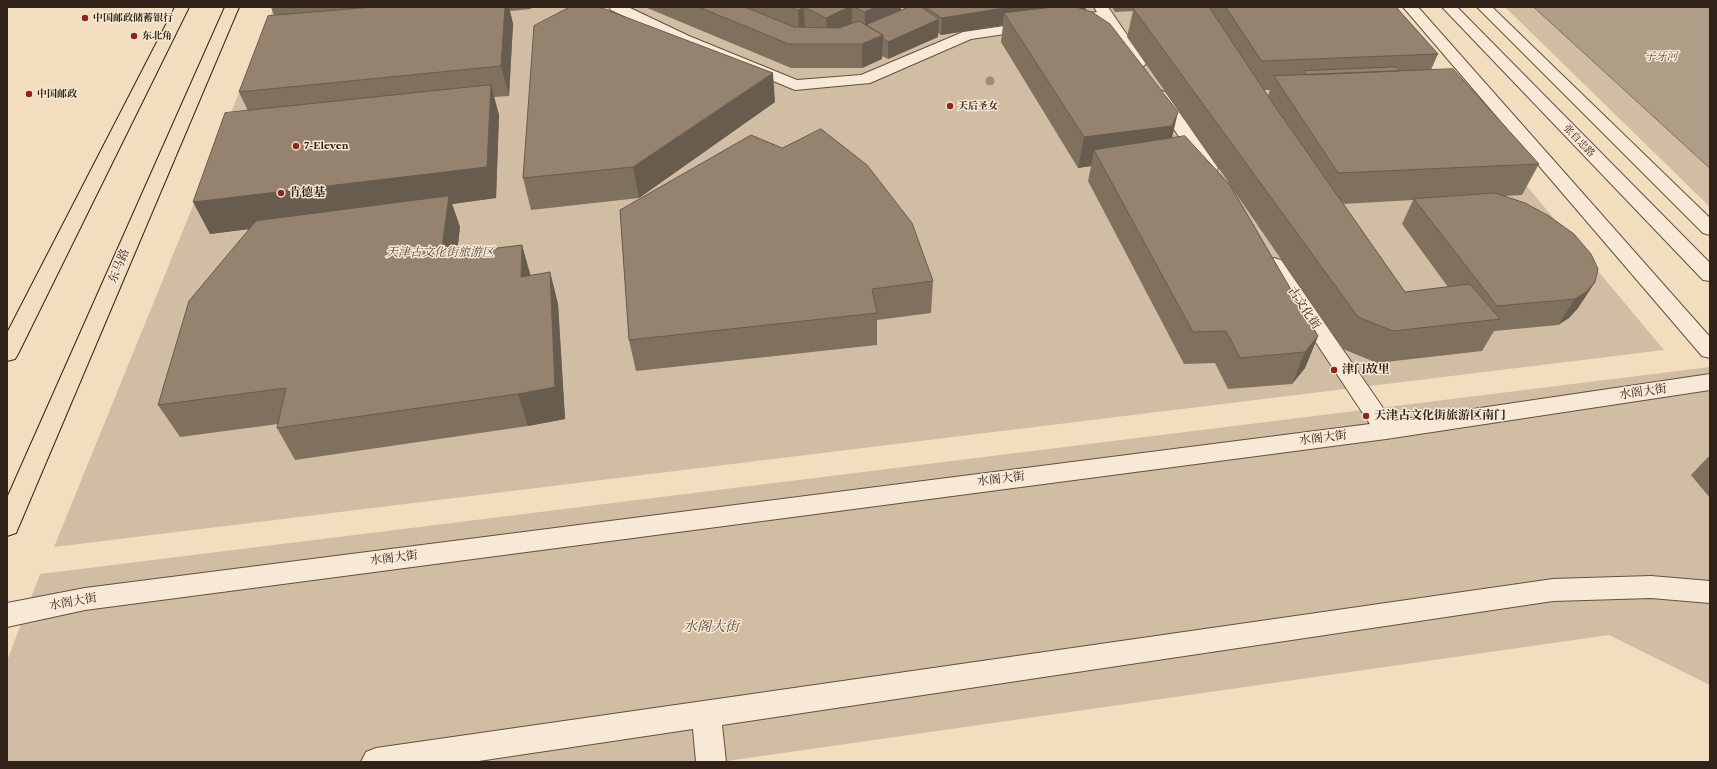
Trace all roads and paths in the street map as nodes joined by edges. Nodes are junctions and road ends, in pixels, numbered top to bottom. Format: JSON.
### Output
{"nodes":[{"id":1,"x":182,"y":7,"type":"edge"},
{"id":2,"x":232,"y":7,"type":"edge"},
{"id":3,"x":616,"y":7,"type":"edge"},
{"id":4,"x":1410,"y":7,"type":"edge"},
{"id":5,"x":1449,"y":7,"type":"edge"},
{"id":6,"x":1484,"y":7,"type":"edge"},
{"id":7,"x":1103,"y":11,"type":"edge"},
{"id":8,"x":1217,"y":180,"type":"edge"},
{"id":9,"x":1710,"y":229,"type":"edge"},
{"id":10,"x":1266,"y":252,"type":"edge"},
{"id":11,"x":1710,"y":275,"type":"edge"},
{"id":12,"x":1710,"y":351,"type":"edge"},
{"id":13,"x":7,"y":354,"type":"edge"},
{"id":14,"x":1710,"y":382,"type":"edge"},
{"id":15,"x":1386,"y":430,"type":"junction"},
{"id":16,"x":7,"y":526,"type":"edge"},
{"id":17,"x":1710,"y":592,"type":"edge"},
{"id":18,"x":7,"y":615,"type":"edge"},
{"id":19,"x":706,"y":714,"type":"junction"},
{"id":20,"x":376,"y":762,"type":"edge"},
{"id":21,"x":711,"y":762,"type":"edge"}],
"edges":[{"from":1,"to":13,"type":"main road"},
{"from":2,"to":16,"type":"main road","name":"东马路"},
{"from":3,"to":7,"type":"street"},
{"from":4,"to":12,"type":"street"},
{"from":5,"to":11,"type":"street","name":"张自忠路"},
{"from":6,"to":9,"type":"street"},
{"from":7,"to":8,"type":"street"},
{"from":10,"to":15,"type":"street","name":"古文化街"},
{"from":14,"to":15,"type":"street","name":"水阁大街"},
{"from":15,"to":18,"type":"street","name":"水阁大街"},
{"from":17,"to":19,"type":"street"},
{"from":19,"to":20,"type":"street"},
{"from":19,"to":21,"type":"street"}]}
